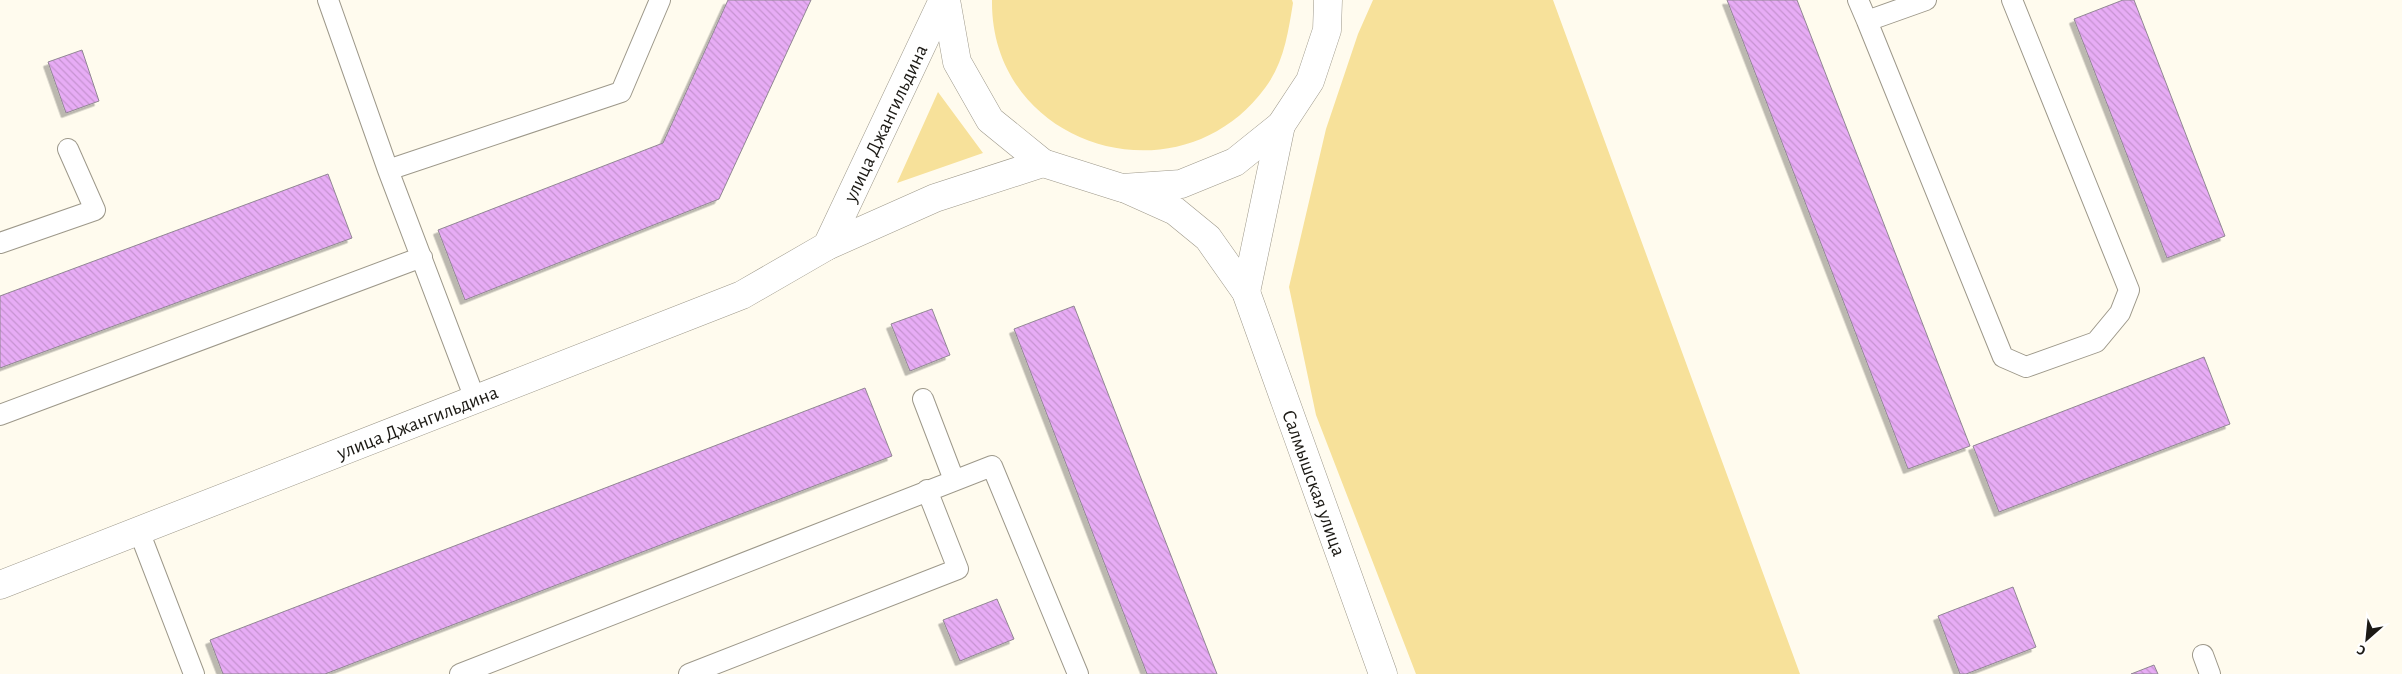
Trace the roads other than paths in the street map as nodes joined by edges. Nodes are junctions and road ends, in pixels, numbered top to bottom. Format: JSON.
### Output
{"nodes":[{"id":1,"x":328,"y":0,"type":"edge"},
{"id":2,"x":660,"y":0,"type":"edge"},
{"id":3,"x":944,"y":0,"type":"edge"},
{"id":4,"x":1328,"y":0,"type":"edge"},
{"id":5,"x":1858,"y":0,"type":"edge"},
{"id":6,"x":1926,"y":0,"type":"edge"},
{"id":7,"x":2012,"y":0,"type":"edge"},
{"id":8,"x":1868,"y":21,"type":"junction"},
{"id":9,"x":1281,"y":125,"type":"junction"},
{"id":10,"x":68,"y":149,"type":"dead end"},
{"id":11,"x":1043,"y":163,"type":"junction"},
{"id":12,"x":388,"y":170,"type":"junction"},
{"id":13,"x":1122,"y":188,"type":"junction"},
{"id":14,"x":0,"y":243,"type":"edge"},
{"id":15,"x":827,"y":246,"type":"junction"},
{"id":16,"x":422,"y":257,"type":"junction"},
{"id":17,"x":1246,"y":292,"type":"junction"},
{"id":18,"x":923,"y":399,"type":"dead end"},
{"id":19,"x":476,"y":400,"type":"junction"},
{"id":20,"x":0,"y":415,"type":"edge"},
{"id":21,"x":954,"y":480,"type":"junction"},
{"id":22,"x":927,"y":490,"type":"junction"},
{"id":23,"x":139,"y":531,"type":"junction"},
{"id":24,"x":0,"y":585,"type":"edge"},
{"id":25,"x":2203,"y":655,"type":"dead end"},
{"id":26,"x":194,"y":674,"type":"edge"},
{"id":27,"x":460,"y":674,"type":"edge"},
{"id":28,"x":689,"y":674,"type":"edge"},
{"id":29,"x":1078,"y":674,"type":"edge"},
{"id":30,"x":1383,"y":674,"type":"edge"},
{"id":31,"x":2210,"y":674,"type":"edge"}],
"edges":[{"from":1,"to":12,"type":"lane"},
{"from":2,"to":12,"type":"lane"},
{"from":3,"to":11,"type":"main road"},
{"from":3,"to":15,"type":"main road","name":"улица Джангильдина"},
{"from":4,"to":9,"type":"main road"},
{"from":5,"to":8,"type":"lane"},
{"from":6,"to":8,"type":"lane"},
{"from":7,"to":8,"type":"lane"},
{"from":9,"to":13,"type":"main road"},
{"from":9,"to":17,"type":"main road"},
{"from":10,"to":14,"type":"lane"},
{"from":11,"to":13,"type":"main road","name":"Салмышская улица"},
{"from":11,"to":15,"type":"main road","name":"улица Джангильдина"},
{"from":12,"to":16,"type":"lane"},
{"from":13,"to":17,"type":"main road","name":"Салмышская улица"},
{"from":15,"to":19,"type":"main road","name":"улица Джангильдина"},
{"from":16,"to":19,"type":"lane"},
{"from":16,"to":20,"type":"lane"},
{"from":17,"to":30,"type":"main road","name":"Салмышская улица"},
{"from":18,"to":21,"type":"lane"},
{"from":19,"to":23,"type":"main road","name":"улица Джангильдина"},
{"from":21,"to":22,"type":"lane"},
{"from":21,"to":29,"type":"lane"},
{"from":22,"to":27,"type":"lane"},
{"from":22,"to":28,"type":"lane"},
{"from":23,"to":24,"type":"main road","name":"улица Джангильдина"},
{"from":23,"to":26,"type":"lane"},
{"from":25,"to":31,"type":"lane"}]}
